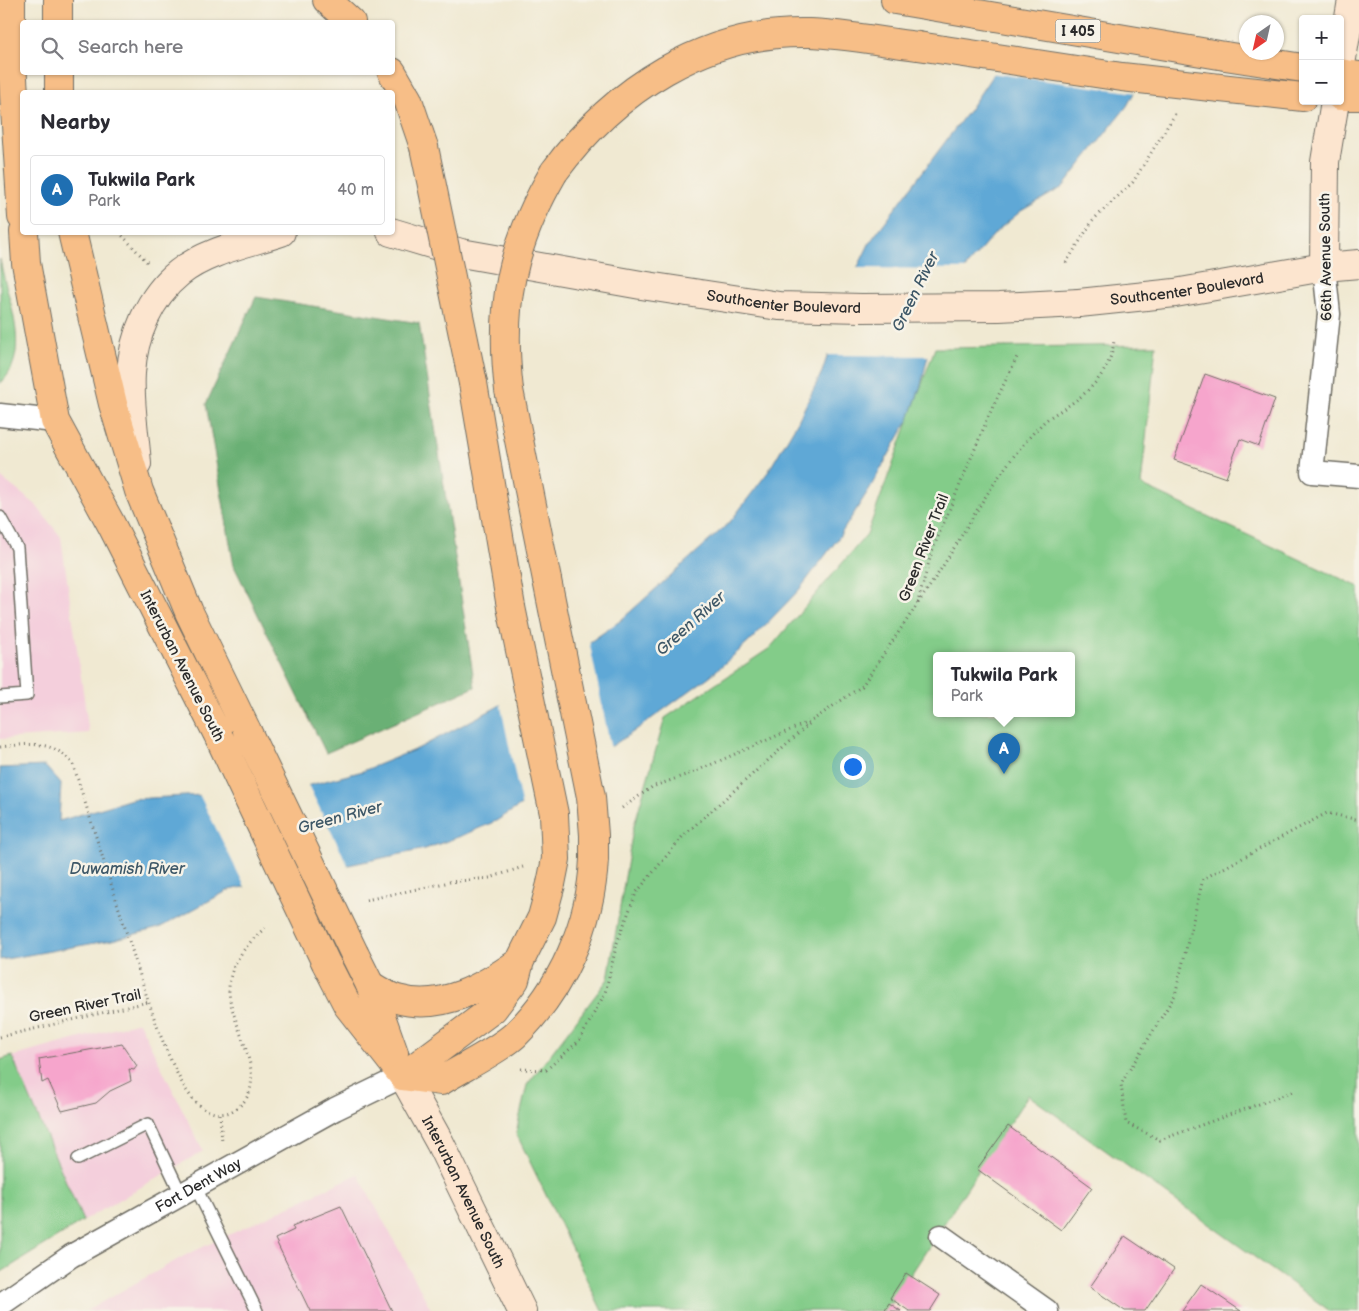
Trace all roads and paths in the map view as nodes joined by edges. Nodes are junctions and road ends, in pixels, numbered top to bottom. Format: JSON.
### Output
{"nodes":[{"id":1,"x":11,"y":0,"type":"edge"},
{"id":2,"x":58,"y":0,"type":"edge"},
{"id":3,"x":327,"y":0,"type":"edge"},
{"id":4,"x":895,"y":0,"type":"edge"},
{"id":5,"x":1352,"y":0,"type":"edge"},
{"id":6,"x":58,"y":20,"type":"edge"},
{"id":7,"x":349,"y":20,"type":"edge"},
{"id":8,"x":1342,"y":60,"type":"edge"},
{"id":9,"x":1299,"y":67,"type":"edge"},
{"id":10,"x":1344,"y":73,"type":"edge"},
{"id":11,"x":59,"y":75,"type":"edge"},
{"id":12,"x":394,"y":75,"type":"edge"},
{"id":13,"x":1359,"y":76,"type":"edge"},
{"id":14,"x":60,"y":90,"type":"edge"},
{"id":15,"x":1344,"y":96,"type":"edge"},
{"id":16,"x":1359,"y":96,"type":"edge"},
{"id":17,"x":1299,"y":97,"type":"edge"},
{"id":18,"x":1334,"y":105,"type":"edge"},
{"id":19,"x":1179,"y":108,"type":"dead end"},
{"id":20,"x":13,"y":111,"type":"edge"},
{"id":21,"x":20,"y":193,"type":"edge"},
{"id":22,"x":395,"y":233,"type":"edge"},
{"id":23,"x":24,"y":235,"type":"edge"},
{"id":24,"x":73,"y":235,"type":"edge"},
{"id":25,"x":122,"y":235,"type":"edge"},
{"id":26,"x":272,"y":235,"type":"edge"},
{"id":27,"x":1066,"y":263,"type":"dead end"},
{"id":28,"x":1359,"y":264,"type":"edge"},
{"id":29,"x":151,"y":267,"type":"dead end"},
{"id":30,"x":1324,"y":267,"type":"junction"},
{"id":31,"x":1114,"y":340,"type":"dead end"},
{"id":32,"x":1018,"y":355,"type":"dead end"},
{"id":33,"x":0,"y":415,"type":"edge"},
{"id":34,"x":55,"y":420,"type":"junction"},
{"id":35,"x":1359,"y":476,"type":"edge"},
{"id":36,"x":139,"y":491,"type":"junction"},
{"id":37,"x":0,"y":517,"type":"edge"},
{"id":38,"x":917,"y":605,"type":"junction"},
{"id":39,"x":0,"y":697,"type":"edge"},
{"id":40,"x":813,"y":720,"type":"junction"},
{"id":41,"x":0,"y":747,"type":"edge"},
{"id":42,"x":622,"y":808,"type":"dead end"},
{"id":43,"x":1359,"y":820,"type":"edge"},
{"id":44,"x":523,"y":867,"type":"dead end"},
{"id":45,"x":366,"y":900,"type":"dead end"},
{"id":46,"x":265,"y":928,"type":"dead end"},
{"id":47,"x":520,"y":961,"type":"junction"},
{"id":48,"x":370,"y":985,"type":"junction"},
{"id":49,"x":148,"y":1002,"type":"junction"},
{"id":50,"x":0,"y":1036,"type":"edge"},
{"id":51,"x":522,"y":1069,"type":"dead end"},
{"id":52,"x":403,"y":1076,"type":"junction"},
{"id":53,"x":1292,"y":1092,"type":"dead end"},
{"id":54,"x":220,"y":1114,"type":"junction"},
{"id":55,"x":222,"y":1148,"type":"dead end"},
{"id":56,"x":78,"y":1159,"type":"dead end"},
{"id":57,"x":188,"y":1190,"type":"junction"},
{"id":58,"x":941,"y":1236,"type":"dead end"},
{"id":59,"x":0,"y":1305,"type":"edge"},
{"id":60,"x":257,"y":1311,"type":"edge"},
{"id":61,"x":522,"y":1311,"type":"edge"},
{"id":62,"x":1047,"y":1311,"type":"edge"}],
"edges":[{"from":1,"to":20,"type":"main road"},
{"from":2,"to":6,"type":"main road"},
{"from":3,"to":7,"type":"main road"},
{"from":4,"to":9,"type":"main road","number":"I 405","bridge":true},
{"from":5,"to":8,"type":"main road"},
{"from":10,"to":13,"type":"main road"},
{"from":11,"to":14,"type":"main road"},
{"from":12,"to":47,"type":"main road","bridge":true},
{"from":15,"to":16,"type":"main road"},
{"from":17,"to":52,"type":"main road","bridge":true},
{"from":18,"to":30,"type":"main road","name":"66th Avenue South"},
{"from":19,"to":27,"type":"path"},
{"from":20,"to":21,"type":"main road"},
{"from":22,"to":30,"type":"main road","name":"Southcenter Boulevard","bridge":true},
{"from":23,"to":34,"type":"main road","name":"Interurban Avenue South"},
{"from":24,"to":36,"type":"main road","name":"Interurban Avenue South"},
{"from":25,"to":29,"type":"path"},
{"from":26,"to":36,"type":"main road"},
{"from":28,"to":30,"type":"main road","name":"Southcenter Boulevard"},
{"from":30,"to":35,"type":"street","name":"66th Avenue South"},
{"from":31,"to":38,"type":"path"},
{"from":32,"to":38,"type":"path","name":"Green River Trail"},
{"from":33,"to":34,"type":"street"},
{"from":34,"to":52,"type":"main road","name":"Interurban Avenue South","bridge":true},
{"from":36,"to":48,"type":"main road","name":"Interurban Avenue South","bridge":true},
{"from":37,"to":39,"type":"lane"},
{"from":38,"to":40,"type":"path","name":"Green River Trail"},
{"from":40,"to":42,"type":"path","name":"Green River Trail"},
{"from":40,"to":51,"type":"path"},
{"from":41,"to":49,"type":"path"},
{"from":43,"to":53,"type":"path"},
{"from":44,"to":45,"type":"path"},
{"from":46,"to":54,"type":"path"},
{"from":47,"to":48,"type":"main road"},
{"from":47,"to":52,"type":"main road"},
{"from":48,"to":52,"type":"main road","name":"Interurban Avenue South"},
{"from":49,"to":50,"type":"path","name":"Green River Trail"},
{"from":49,"to":54,"type":"path","name":"Green River Trail"},
{"from":52,"to":57,"type":"street","name":"Fort Dent Way"},
{"from":52,"to":61,"type":"main road","name":"Interurban Avenue South"},
{"from":54,"to":55,"type":"path"},
{"from":56,"to":57,"type":"lane"},
{"from":57,"to":59,"type":"street","name":"Fort Dent Way"},
{"from":57,"to":60,"type":"lane"},
{"from":58,"to":62,"type":"street"}]}
